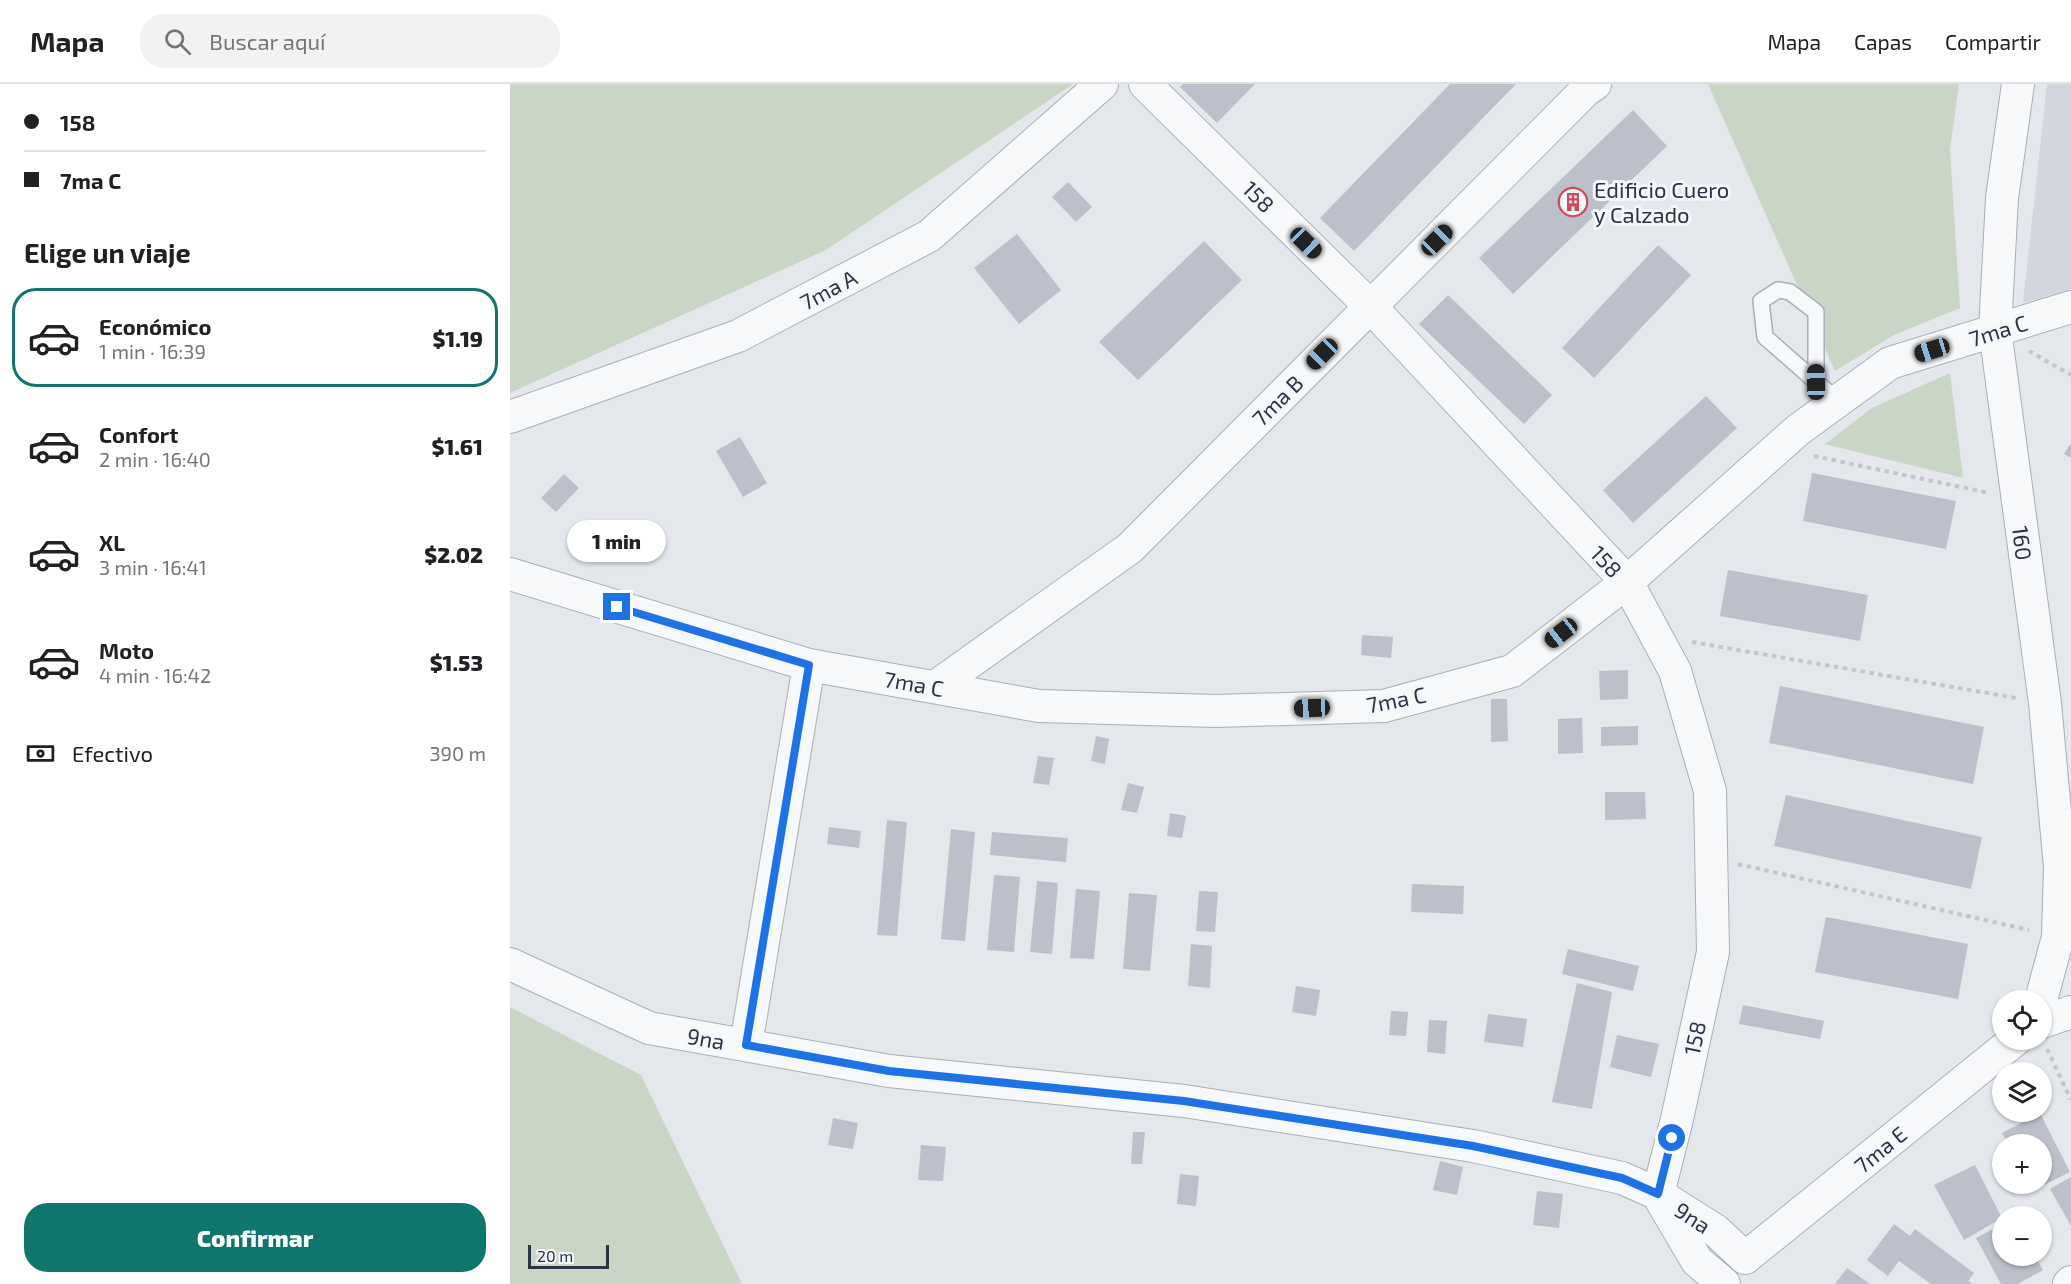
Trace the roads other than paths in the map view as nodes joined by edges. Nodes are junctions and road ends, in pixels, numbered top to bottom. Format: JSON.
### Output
{"nodes":[{"id":1,"x":1102,"y":84,"type":"edge"},
{"id":2,"x":1145,"y":84,"type":"edge"},
{"id":3,"x":1595,"y":84,"type":"edge"},
{"id":4,"x":2018,"y":84,"type":"edge"},
{"id":5,"x":1370,"y":306,"type":"junction"},
{"id":6,"x":2071,"y":307,"type":"edge"},
{"id":7,"x":1995,"y":330,"type":"junction"},
{"id":8,"x":1827,"y":392,"type":"junction"},
{"id":9,"x":510,"y":417,"type":"edge"},
{"id":10,"x":510,"y":574,"type":"edge"},
{"id":11,"x":1627,"y":582,"type":"junction"},
{"id":12,"x":809,"y":665,"type":"junction"},
{"id":13,"x":935,"y":687,"type":"junction"},
{"id":14,"x":510,"y":964,"type":"edge"},
{"id":15,"x":2044,"y":990,"type":"edge"},
{"id":16,"x":2071,"y":1012,"type":"edge"},
{"id":17,"x":2052,"y":1028,"type":"edge"},
{"id":18,"x":746,"y":1045,"type":"junction"},
{"id":19,"x":2003,"y":1050,"type":"edge"},
{"id":20,"x":1658,"y":1194,"type":"junction"},
{"id":21,"x":1745,"y":1271,"type":"edge"},
{"id":22,"x":1724,"y":1284,"type":"edge"}],
"edges":[{"from":1,"to":9,"type":"street","name":"7ma A"},
{"from":2,"to":5,"type":"street","name":"158"},
{"from":3,"to":5,"type":"street","name":"7ma B"},
{"from":4,"to":7,"type":"street","name":"160"},
{"from":5,"to":11,"type":"street","name":"158"},
{"from":5,"to":13,"type":"street","name":"7ma B"},
{"from":6,"to":7,"type":"street","name":"7ma C"},
{"from":7,"to":8,"type":"street","name":"7ma C"},
{"from":7,"to":15,"type":"street","name":"160"},
{"from":8,"to":8,"type":"lane"},
{"from":8,"to":11,"type":"street","name":"7ma C"},
{"from":10,"to":12,"type":"street","name":"7ma C"},
{"from":11,"to":13,"type":"street","name":"7ma C"},
{"from":11,"to":20,"type":"street","name":"158"},
{"from":12,"to":13,"type":"street","name":"7ma C"},
{"from":12,"to":18,"type":"street"},
{"from":14,"to":18,"type":"street","name":"9na"},
{"from":16,"to":17,"type":"street"},
{"from":18,"to":20,"type":"street","name":"9na"},
{"from":19,"to":21,"type":"street","name":"7ma E"},
{"from":20,"to":21,"type":"street","name":"9na"},
{"from":20,"to":22,"type":"street"}]}
